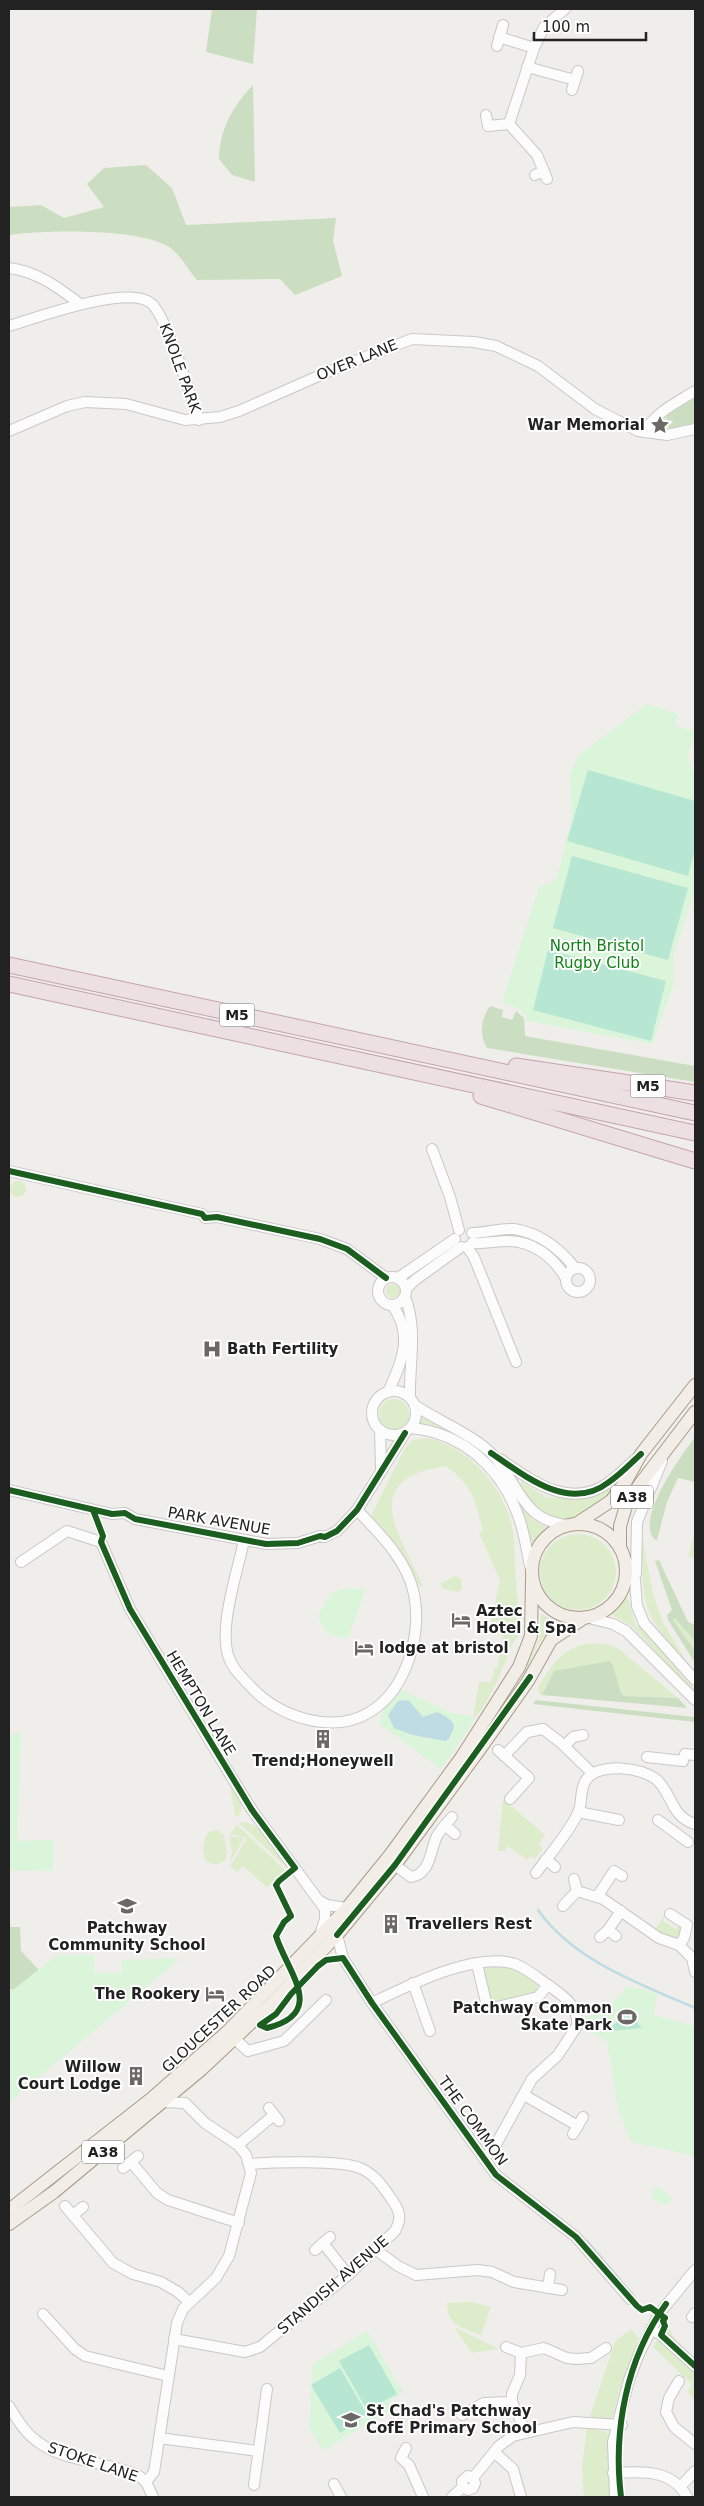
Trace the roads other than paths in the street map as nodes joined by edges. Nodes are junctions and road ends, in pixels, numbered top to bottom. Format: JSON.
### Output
{"nodes":[{"id":1,"x":565,"y":9,"type":"edge"},
{"id":2,"x":503,"y":25,"type":"dead end"},
{"id":3,"x":534,"y":48,"type":"junction"},
{"id":4,"x":527,"y":67,"type":"junction"},
{"id":5,"x":575,"y":80,"type":"dead end"},
{"id":6,"x":486,"y":115,"type":"dead end"},
{"id":7,"x":509,"y":124,"type":"junction"},
{"id":8,"x":542,"y":175,"type":"dead end"},
{"id":9,"x":9,"y":268,"type":"edge"},
{"id":10,"x":80,"y":304,"type":"junction"},
{"id":11,"x":9,"y":326,"type":"edge"},
{"id":12,"x":695,"y":391,"type":"edge"},
{"id":13,"x":199,"y":420,"type":"junction"},
{"id":14,"x":695,"y":429,"type":"edge"},
{"id":15,"x":9,"y":432,"type":"edge"},
{"id":16,"x":644,"y":432,"type":"junction"},
{"id":17,"x":9,"y":965,"type":"edge"},
{"id":18,"x":9,"y":984,"type":"edge"},
{"id":19,"x":456,"y":1063,"type":"junction"},
{"id":20,"x":379,"y":1065,"type":"junction"},
{"id":21,"x":695,"y":1093,"type":"edge"},
{"id":22,"x":695,"y":1113,"type":"edge"},
{"id":23,"x":695,"y":1133,"type":"edge"},
{"id":24,"x":432,"y":1149,"type":"dead end"},
{"id":25,"x":695,"y":1161,"type":"edge"},
{"id":26,"x":9,"y":1171,"type":"edge"},
{"id":27,"x":464,"y":1240,"type":"junction"},
{"id":28,"x":575,"y":1268,"type":"junction"},
{"id":29,"x":566,"y":1277,"type":"junction"},
{"id":30,"x":398,"y":1278,"type":"junction"},
{"id":31,"x":383,"y":1282,"type":"junction"},
{"id":32,"x":406,"y":1293,"type":"junction"},
{"id":33,"x":392,"y":1305,"type":"junction"},
{"id":34,"x":516,"y":1362,"type":"dead end"},
{"id":35,"x":695,"y":1385,"type":"edge"},
{"id":36,"x":388,"y":1392,"type":"junction"},
{"id":37,"x":410,"y":1397,"type":"junction"},
{"id":38,"x":416,"y":1406,"type":"junction"},
{"id":39,"x":695,"y":1412,"type":"edge"},
{"id":40,"x":380,"y":1430,"type":"junction"},
{"id":41,"x":408,"y":1430,"type":"junction"},
{"id":42,"x":491,"y":1453,"type":"junction"},
{"id":43,"x":641,"y":1454,"type":"junction"},
{"id":44,"x":664,"y":1455,"type":"junction"},
{"id":45,"x":382,"y":1468,"type":"junction"},
{"id":46,"x":9,"y":1490,"type":"edge"},
{"id":47,"x":357,"y":1510,"type":"junction"},
{"id":48,"x":572,"y":1525,"type":"junction"},
{"id":49,"x":244,"y":1540,"type":"junction"},
{"id":50,"x":622,"y":1551,"type":"junction"},
{"id":51,"x":21,"y":1562,"type":"dead end"},
{"id":52,"x":532,"y":1575,"type":"junction"},
{"id":53,"x":635,"y":1580,"type":"junction"},
{"id":54,"x":586,"y":1618,"type":"junction"},
{"id":55,"x":695,"y":1680,"type":"edge"},
{"id":56,"x":695,"y":1700,"type":"edge"},
{"id":57,"x":583,"y":1735,"type":"dead end"},
{"id":58,"x":565,"y":1746,"type":"junction"},
{"id":59,"x":695,"y":1755,"type":"edge"},
{"id":60,"x":592,"y":1773,"type":"junction"},
{"id":61,"x":643,"y":1773,"type":"junction"},
{"id":62,"x":510,"y":1799,"type":"dead end"},
{"id":63,"x":578,"y":1812,"type":"junction"},
{"id":64,"x":452,"y":1817,"type":"dead end"},
{"id":65,"x":682,"y":1819,"type":"junction"},
{"id":66,"x":619,"y":1820,"type":"dead end"},
{"id":67,"x":658,"y":1820,"type":"dead end"},
{"id":68,"x":695,"y":1824,"type":"edge"},
{"id":69,"x":445,"y":1825,"type":"junction"},
{"id":70,"x":674,"y":1831,"type":"junction"},
{"id":71,"x":455,"y":1834,"type":"dead end"},
{"id":72,"x":688,"y":1842,"type":"dead end"},
{"id":73,"x":546,"y":1860,"type":"junction"},
{"id":74,"x":395,"y":1865,"type":"junction"},
{"id":75,"x":556,"y":1867,"type":"dead end"},
{"id":76,"x":536,"y":1873,"type":"dead end"},
{"id":77,"x":622,"y":1876,"type":"dead end"},
{"id":78,"x":574,"y":1879,"type":"dead end"},
{"id":79,"x":576,"y":1892,"type":"junction"},
{"id":80,"x":597,"y":1897,"type":"junction"},
{"id":81,"x":320,"y":1901,"type":"junction"},
{"id":82,"x":563,"y":1906,"type":"dead end"},
{"id":83,"x":347,"y":1908,"type":"junction"},
{"id":84,"x":621,"y":1911,"type":"junction"},
{"id":85,"x":670,"y":1914,"type":"dead end"},
{"id":86,"x":608,"y":1934,"type":"dead end"},
{"id":87,"x":337,"y":1936,"type":"junction"},
{"id":88,"x":319,"y":1937,"type":"junction"},
{"id":89,"x":679,"y":1945,"type":"junction"},
{"id":90,"x":322,"y":1951,"type":"junction"},
{"id":91,"x":343,"y":1958,"type":"junction"},
{"id":92,"x":477,"y":1964,"type":"junction"},
{"id":93,"x":695,"y":1972,"type":"edge"},
{"id":94,"x":414,"y":1983,"type":"junction"},
{"id":95,"x":548,"y":1985,"type":"junction"},
{"id":96,"x":319,"y":2002,"type":"dead end"},
{"id":97,"x":372,"y":2003,"type":"junction"},
{"id":98,"x":430,"y":2031,"type":"dead end"},
{"id":99,"x":235,"y":2039,"type":"junction"},
{"id":100,"x":524,"y":2095,"type":"junction"},
{"id":101,"x":164,"y":2102,"type":"junction"},
{"id":102,"x":274,"y":2114,"type":"dead end"},
{"id":103,"x":578,"y":2126,"type":"dead end"},
{"id":104,"x":238,"y":2145,"type":"junction"},
{"id":105,"x":484,"y":2159,"type":"junction"},
{"id":106,"x":131,"y":2162,"type":"dead end"},
{"id":107,"x":250,"y":2164,"type":"junction"},
{"id":108,"x":65,"y":2206,"type":"dead end"},
{"id":109,"x":83,"y":2207,"type":"dead end"},
{"id":110,"x":72,"y":2215,"type":"junction"},
{"id":111,"x":10,"y":2220,"type":"edge"},
{"id":112,"x":238,"y":2223,"type":"junction"},
{"id":113,"x":323,"y":2243,"type":"dead end"},
{"id":114,"x":376,"y":2250,"type":"junction"},
{"id":115,"x":695,"y":2270,"type":"edge"},
{"id":116,"x":550,"y":2274,"type":"dead end"},
{"id":117,"x":348,"y":2275,"type":"junction"},
{"id":118,"x":548,"y":2288,"type":"junction"},
{"id":119,"x":562,"y":2290,"type":"dead end"},
{"id":120,"x":630,"y":2297,"type":"dead end"},
{"id":121,"x":189,"y":2302,"type":"junction"},
{"id":122,"x":43,"y":2314,"type":"dead end"},
{"id":123,"x":651,"y":2329,"type":"junction"},
{"id":124,"x":174,"y":2339,"type":"junction"},
{"id":125,"x":506,"y":2347,"type":"dead end"},
{"id":126,"x":521,"y":2354,"type":"junction"},
{"id":127,"x":602,"y":2354,"type":"dead end"},
{"id":128,"x":695,"y":2366,"type":"edge"},
{"id":129,"x":168,"y":2376,"type":"junction"},
{"id":130,"x":674,"y":2383,"type":"dead end"},
{"id":131,"x":266,"y":2389,"type":"dead end"},
{"id":132,"x":512,"y":2402,"type":"junction"},
{"id":133,"x":9,"y":2406,"type":"edge"},
{"id":134,"x":465,"y":2408,"type":"dead end"},
{"id":135,"x":619,"y":2425,"type":"junction"},
{"id":136,"x":526,"y":2432,"type":"junction"},
{"id":137,"x":159,"y":2438,"type":"junction"},
{"id":138,"x":695,"y":2444,"type":"edge"},
{"id":139,"x":406,"y":2448,"type":"dead end"},
{"id":140,"x":258,"y":2451,"type":"junction"},
{"id":141,"x":494,"y":2452,"type":"junction"},
{"id":142,"x":695,"y":2471,"type":"edge"},
{"id":143,"x":616,"y":2472,"type":"junction"},
{"id":144,"x":146,"y":2482,"type":"junction"},
{"id":145,"x":254,"y":2485,"type":"dead end"},
{"id":146,"x":681,"y":2486,"type":"junction"},
{"id":147,"x":153,"y":2497,"type":"edge"},
{"id":148,"x":423,"y":2497,"type":"edge"},
{"id":149,"x":452,"y":2497,"type":"edge"},
{"id":150,"x":521,"y":2497,"type":"edge"},
{"id":151,"x":615,"y":2497,"type":"edge"},
{"id":152,"x":620,"y":2497,"type":"edge"},
{"id":153,"x":687,"y":2497,"type":"edge"}],
"edges":[{"from":1,"to":3,"type":"street"},
{"from":2,"to":3,"type":"street"},
{"from":3,"to":4,"type":"street"},
{"from":4,"to":5,"type":"street"},
{"from":4,"to":7,"type":"street"},
{"from":6,"to":7,"type":"street"},
{"from":7,"to":8,"type":"street"},
{"from":9,"to":10,"type":"street"},
{"from":10,"to":11,"type":"street","name":"KNOLE PARK"},
{"from":10,"to":13,"type":"street","name":"KNOLE PARK"},
{"from":12,"to":16,"type":"street"},
{"from":13,"to":15,"type":"street","name":"OVER LANE"},
{"from":13,"to":16,"type":"street","name":"OVER LANE"},
{"from":14,"to":16,"type":"street","name":"OVER LANE"},
{"from":17,"to":19,"type":"highway","number":"M5"},
{"from":18,"to":20,"type":"highway","number":"M5"},
{"from":19,"to":21,"type":"highway","number":"M5"},
{"from":19,"to":22,"type":"highway","number":"M5"},
{"from":20,"to":23,"type":"highway","number":"M5"},
{"from":20,"to":25,"type":"highway","number":"M5"},
{"from":24,"to":27,"type":"street"},
{"from":26,"to":31,"type":"street"},
{"from":27,"to":28,"type":"street"},
{"from":27,"to":29,"type":"street"},
{"from":27,"to":30,"type":"street"},
{"from":27,"to":32,"type":"street"},
{"from":27,"to":34,"type":"street"},
{"from":28,"to":29,"type":"street"},
{"from":28,"to":29,"type":"street"},
{"from":30,"to":31,"type":"street"},
{"from":30,"to":32,"type":"street"},
{"from":31,"to":33,"type":"street"},
{"from":32,"to":33,"type":"street"},
{"from":32,"to":37,"type":"street"},
{"from":33,"to":36,"type":"street"},
{"from":35,"to":43,"type":"main road","number":"A38"},
{"from":36,"to":37,"type":"street"},
{"from":36,"to":40,"type":"street"},
{"from":37,"to":38,"type":"street"},
{"from":38,"to":41,"type":"street"},
{"from":38,"to":42,"type":"street"},
{"from":39,"to":44,"type":"main road","number":"A38"},
{"from":40,"to":41,"type":"street"},
{"from":40,"to":45,"type":"street"},
{"from":41,"to":45,"type":"street","name":"PARK AVENUE"},
{"from":41,"to":52,"type":"street"},
{"from":42,"to":43,"type":"street"},
{"from":42,"to":48,"type":"street"},
{"from":43,"to":48,"type":"main road","number":"A38"},
{"from":44,"to":50,"type":"main road","number":"A38"},
{"from":44,"to":53,"type":"street"},
{"from":45,"to":47,"type":"street","name":"PARK AVENUE"},
{"from":46,"to":49,"type":"street","name":"PARK AVENUE"},
{"from":47,"to":49,"type":"street","name":"PARK AVENUE"},
{"from":47,"to":49,"type":"street","name":"PARK AVENUE"},
{"from":48,"to":50,"type":"main road"},
{"from":48,"to":52,"type":"main road"},
{"from":50,"to":53,"type":"street"},
{"from":50,"to":54,"type":"main road"},
{"from":51,"to":81,"type":"street","name":"HEMPTON LANE"},
{"from":52,"to":54,"type":"main road"},
{"from":52,"to":83,"type":"main road","name":"GLOUCESTER ROAD","number":"A38"},
{"from":53,"to":55,"type":"street"},
{"from":54,"to":56,"type":"street"},
{"from":54,"to":74,"type":"main road","name":"GLOUCESTER ROAD","number":"A38"},
{"from":57,"to":58,"type":"street"},
{"from":58,"to":60,"type":"street"},
{"from":58,"to":62,"type":"street"},
{"from":59,"to":61,"type":"street"},
{"from":60,"to":61,"type":"street"},
{"from":60,"to":63,"type":"street"},
{"from":61,"to":65,"type":"street"},
{"from":63,"to":66,"type":"street"},
{"from":63,"to":73,"type":"street"},
{"from":64,"to":69,"type":"street"},
{"from":65,"to":68,"type":"street"},
{"from":65,"to":70,"type":"street"},
{"from":67,"to":70,"type":"street"},
{"from":69,"to":71,"type":"street"},
{"from":69,"to":74,"type":"street"},
{"from":70,"to":72,"type":"street"},
{"from":73,"to":75,"type":"street"},
{"from":73,"to":76,"type":"street"},
{"from":74,"to":87,"type":"main road","name":"GLOUCESTER ROAD","number":"A38"},
{"from":77,"to":80,"type":"street"},
{"from":78,"to":79,"type":"street"},
{"from":79,"to":80,"type":"street"},
{"from":79,"to":82,"type":"street"},
{"from":80,"to":84,"type":"street"},
{"from":81,"to":83,"type":"street"},
{"from":81,"to":88,"type":"street","name":"HEMPTON LANE"},
{"from":83,"to":88,"type":"main road","name":"GLOUCESTER ROAD","number":"A38"},
{"from":84,"to":86,"type":"street"},
{"from":84,"to":89,"type":"street"},
{"from":85,"to":89,"type":"street"},
{"from":87,"to":90,"type":"main road","name":"GLOUCESTER ROAD","number":"A38"},
{"from":87,"to":91,"type":"street","name":"THE COMMON"},
{"from":88,"to":111,"type":"main road","name":"GLOUCESTER ROAD","number":"A38"},
{"from":89,"to":93,"type":"street"},
{"from":90,"to":91,"type":"street"},
{"from":90,"to":99,"type":"main road","name":"GLOUCESTER ROAD","number":"A38"},
{"from":91,"to":97,"type":"street","name":"THE COMMON"},
{"from":92,"to":94,"type":"street"},
{"from":92,"to":95,"type":"street"},
{"from":92,"to":95,"type":"street"},
{"from":94,"to":97,"type":"street"},
{"from":94,"to":98,"type":"street"},
{"from":95,"to":100,"type":"street"},
{"from":96,"to":99,"type":"street"},
{"from":97,"to":105,"type":"street","name":"THE COMMON"},
{"from":99,"to":101,"type":"main road","name":"GLOUCESTER ROAD","number":"A38"},
{"from":100,"to":103,"type":"street"},
{"from":100,"to":105,"type":"street"},
{"from":101,"to":104,"type":"street"},
{"from":101,"to":111,"type":"main road","name":"GLOUCESTER ROAD","number":"A38"},
{"from":102,"to":104,"type":"street"},
{"from":104,"to":107,"type":"street"},
{"from":105,"to":120,"type":"street","name":"THE COMMON"},
{"from":106,"to":112,"type":"street"},
{"from":107,"to":112,"type":"street"},
{"from":107,"to":114,"type":"street","name":"STANDISH AVENUE"},
{"from":108,"to":110,"type":"street"},
{"from":109,"to":110,"type":"street"},
{"from":110,"to":121,"type":"street"},
{"from":112,"to":121,"type":"street"},
{"from":113,"to":117,"type":"street"},
{"from":114,"to":117,"type":"street","name":"STANDISH AVENUE"},
{"from":114,"to":118,"type":"street"},
{"from":115,"to":123,"type":"street"},
{"from":116,"to":118,"type":"street"},
{"from":117,"to":124,"type":"street","name":"STANDISH AVENUE"},
{"from":118,"to":119,"type":"street"},
{"from":121,"to":124,"type":"street"},
{"from":122,"to":129,"type":"street"},
{"from":123,"to":128,"type":"street"},
{"from":123,"to":135,"type":"street"},
{"from":124,"to":129,"type":"street"},
{"from":125,"to":126,"type":"street"},
{"from":126,"to":127,"type":"street"},
{"from":126,"to":132,"type":"street"},
{"from":129,"to":137,"type":"street"},
{"from":130,"to":138,"type":"street"},
{"from":131,"to":140,"type":"street"},
{"from":132,"to":134,"type":"street"},
{"from":132,"to":136,"type":"street"},
{"from":133,"to":144,"type":"street","name":"STOKE LANE"},
{"from":135,"to":136,"type":"street"},
{"from":135,"to":143,"type":"street"},
{"from":136,"to":141,"type":"street"},
{"from":137,"to":140,"type":"street"},
{"from":137,"to":144,"type":"street"},
{"from":139,"to":148,"type":"street"},
{"from":140,"to":145,"type":"street"},
{"from":141,"to":149,"type":"street"},
{"from":141,"to":150,"type":"street"},
{"from":142,"to":146,"type":"street"},
{"from":143,"to":146,"type":"street"},
{"from":143,"to":151,"type":"street"},
{"from":143,"to":152,"type":"street"},
{"from":144,"to":147,"type":"street","name":"STOKE LANE"},
{"from":146,"to":153,"type":"street"}]}
